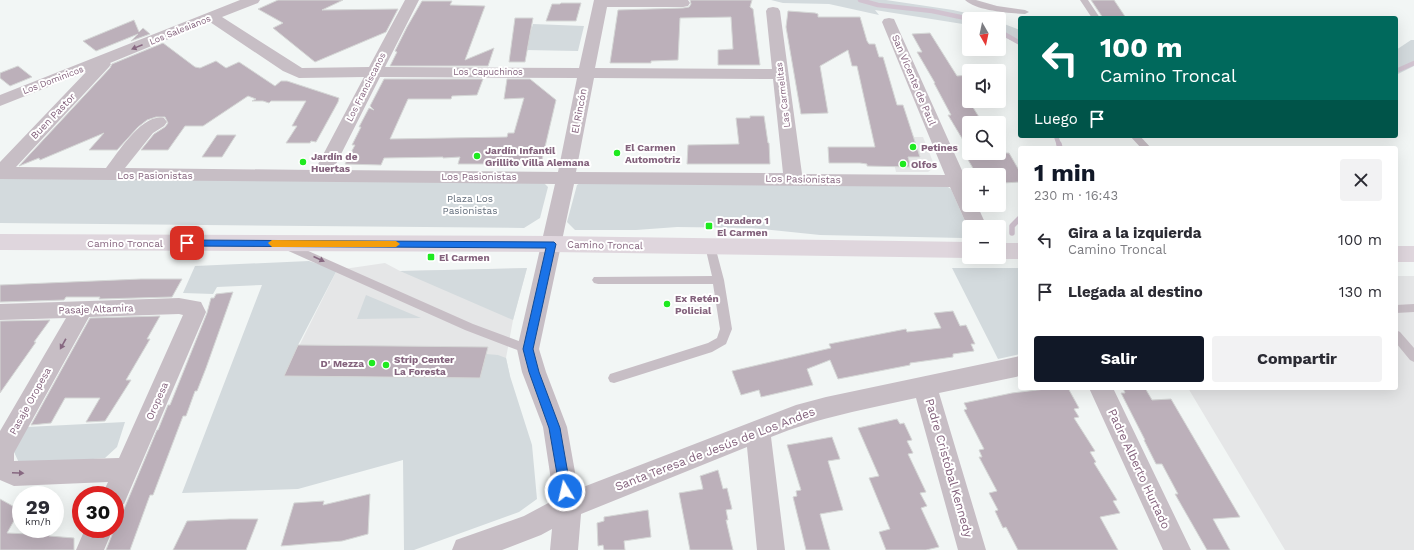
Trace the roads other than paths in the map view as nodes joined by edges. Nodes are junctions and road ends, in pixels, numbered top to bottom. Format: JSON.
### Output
{"nodes":[{"id":1,"x":253,"y":0,"type":"edge"},
{"id":2,"x":412,"y":0,"type":"edge"},
{"id":3,"x":969,"y":0,"type":"edge"},
{"id":4,"x":1084,"y":0,"type":"edge"},
{"id":5,"x":601,"y":2,"type":"edge"},
{"id":6,"x":683,"y":3,"type":"dead end"},
{"id":7,"x":774,"y":11,"type":"dead end"},
{"id":8,"x":1025,"y":12,"type":"dead end"},
{"id":9,"x":1095,"y":16,"type":"edge"},
{"id":10,"x":212,"y":17,"type":"junction"},
{"id":11,"x":889,"y":22,"type":"dead end"},
{"id":12,"x":107,"y":59,"type":"junction"},
{"id":13,"x":374,"y":72,"type":"junction"},
{"id":14,"x":587,"y":73,"type":"junction"},
{"id":15,"x":781,"y":74,"type":"junction"},
{"id":16,"x":0,"y":101,"type":"edge"},
{"id":17,"x":158,"y":122,"type":"dead end"},
{"id":18,"x":1137,"y":138,"type":"edge"},
{"id":19,"x":1144,"y":146,"type":"edge"},
{"id":20,"x":0,"y":173,"type":"edge"},
{"id":21,"x":110,"y":175,"type":"junction"},
{"id":22,"x":321,"y":175,"type":"junction"},
{"id":23,"x":566,"y":176,"type":"junction"},
{"id":24,"x":793,"y":179,"type":"junction"},
{"id":25,"x":957,"y":180,"type":"junction"},
{"id":26,"x":974,"y":220,"type":"edge"},
{"id":27,"x":0,"y":242,"type":"edge"},
{"id":28,"x":283,"y":244,"type":"junction"},
{"id":29,"x":551,"y":244,"type":"junction"},
{"id":30,"x":710,"y":246,"type":"junction"},
{"id":31,"x":962,"y":250,"type":"edge"},
{"id":32,"x":1006,"y":251,"type":"edge"},
{"id":33,"x":1018,"y":251,"type":"edge"},
{"id":34,"x":1398,"y":254,"type":"edge"},
{"id":35,"x":1414,"y":254,"type":"edge"},
{"id":36,"x":598,"y":280,"type":"dead end"},
{"id":37,"x":718,"y":280,"type":"junction"},
{"id":38,"x":193,"y":308,"type":"joint"},
{"id":39,"x":1414,"y":308,"type":"edge"},
{"id":40,"x":1398,"y":309,"type":"edge"},
{"id":41,"x":82,"y":310,"type":"junction"},
{"id":42,"x":0,"y":312,"type":"edge"},
{"id":43,"x":1398,"y":337,"type":"edge"},
{"id":44,"x":528,"y":349,"type":"junction"},
{"id":45,"x":1414,"y":357,"type":"edge"},
{"id":46,"x":1018,"y":366,"type":"edge"},
{"id":47,"x":614,"y":378,"type":"dead end"},
{"id":48,"x":925,"y":386,"type":"junction"},
{"id":49,"x":1102,"y":390,"type":"edge"},
{"id":50,"x":758,"y":431,"type":"junction"},
{"id":51,"x":127,"y":469,"type":"junction"},
{"id":52,"x":119,"y":486,"type":"edge"},
{"id":53,"x":568,"y":506,"type":"junction"},
{"id":54,"x":96,"y":538,"type":"edge"},
{"id":55,"x":90,"y":550,"type":"edge"},
{"id":56,"x":466,"y":550,"type":"edge"},
{"id":57,"x":564,"y":550,"type":"edge"},
{"id":58,"x":771,"y":550,"type":"edge"},
{"id":59,"x":972,"y":550,"type":"edge"},
{"id":60,"x":1177,"y":550,"type":"edge"}],
"edges":[{"from":1,"to":10,"type":"street","name":"Los Salesianos"},
{"from":2,"to":13,"type":"street","name":"Los Franciscanos"},
{"from":3,"to":8,"type":"lane"},
{"from":4,"to":9,"type":"lane"},
{"from":5,"to":6,"type":"street"},
{"from":5,"to":14,"type":"street","name":"El Rincón"},
{"from":7,"to":15,"type":"street","name":"Las Carmelitas"},
{"from":10,"to":12,"type":"street","name":"Los Salesianos","one_way":true},
{"from":10,"to":13,"type":"street","name":"Los Capuchinos"},
{"from":11,"to":25,"type":"street","name":"San Vicente de Paul"},
{"from":12,"to":16,"type":"street","name":"Los Dominicos"},
{"from":12,"to":20,"type":"street","name":"Buen Pastor"},
{"from":13,"to":14,"type":"street","name":"Los Capuchinos"},
{"from":13,"to":22,"type":"street","name":"Los Franciscanos"},
{"from":14,"to":15,"type":"street","name":"Los Capuchinos"},
{"from":14,"to":23,"type":"street","name":"El Rincón"},
{"from":15,"to":24,"type":"street","name":"Las Carmelitas"},
{"from":17,"to":21,"type":"street"},
{"from":18,"to":19,"type":"lane"},
{"from":20,"to":21,"type":"street","name":"Los Pasionistas"},
{"from":21,"to":22,"type":"street","name":"Los Pasionistas"},
{"from":22,"to":23,"type":"street","name":"Los Pasionistas"},
{"from":23,"to":24,"type":"street","name":"Los Pasionistas"},
{"from":23,"to":29,"type":"street","name":"El Rincón"},
{"from":24,"to":25,"type":"street","name":"Los Pasionistas"},
{"from":25,"to":26,"type":"street","name":"San Vicente de Paul"},
{"from":27,"to":28,"type":"main road","name":"Camino Troncal"},
{"from":28,"to":29,"type":"main road","name":"Camino Troncal"},
{"from":28,"to":44,"type":"lane","one_way":true},
{"from":29,"to":30,"type":"main road","name":"Camino Troncal"},
{"from":29,"to":44,"type":"street","name":"El Rincón"},
{"from":30,"to":31,"type":"main road","name":"Camino Troncal"},
{"from":30,"to":37,"type":"lane"},
{"from":32,"to":33,"type":"main road"},
{"from":34,"to":35,"type":"main road"},
{"from":36,"to":37,"type":"lane"},
{"from":37,"to":47,"type":"lane"},
{"from":38,"to":41,"type":"street","name":"Pasaje Altamira"},
{"from":38,"to":51,"type":"street","name":"Oropesa"},
{"from":39,"to":40,"type":"lane"},
{"from":41,"to":42,"type":"street","name":"Pasaje Altamira"},
{"from":41,"to":51,"type":"street","name":"Pasaje Oropesa","one_way":true},
{"from":43,"to":45,"type":"lane"},
{"from":44,"to":53,"type":"street"},
{"from":46,"to":48,"type":"street","name":"Santa Teresa de Jesús de Los Andes"},
{"from":48,"to":50,"type":"street","name":"Santa Teresa de Jesús de Los Andes"},
{"from":48,"to":59,"type":"street","name":"Padre Cristóbal Kennedy"},
{"from":49,"to":60,"type":"street","name":"Padre Alberto Hurtado"},
{"from":50,"to":53,"type":"street","name":"Santa Teresa de Jesús de Los Andes"},
{"from":50,"to":58,"type":"street"},
{"from":51,"to":52,"type":"street","name":"Oropesa"},
{"from":53,"to":56,"type":"street","name":"Santa Teresa de Jesús de Los Andes"},
{"from":53,"to":57,"type":"street"},
{"from":54,"to":55,"type":"street"}]}
